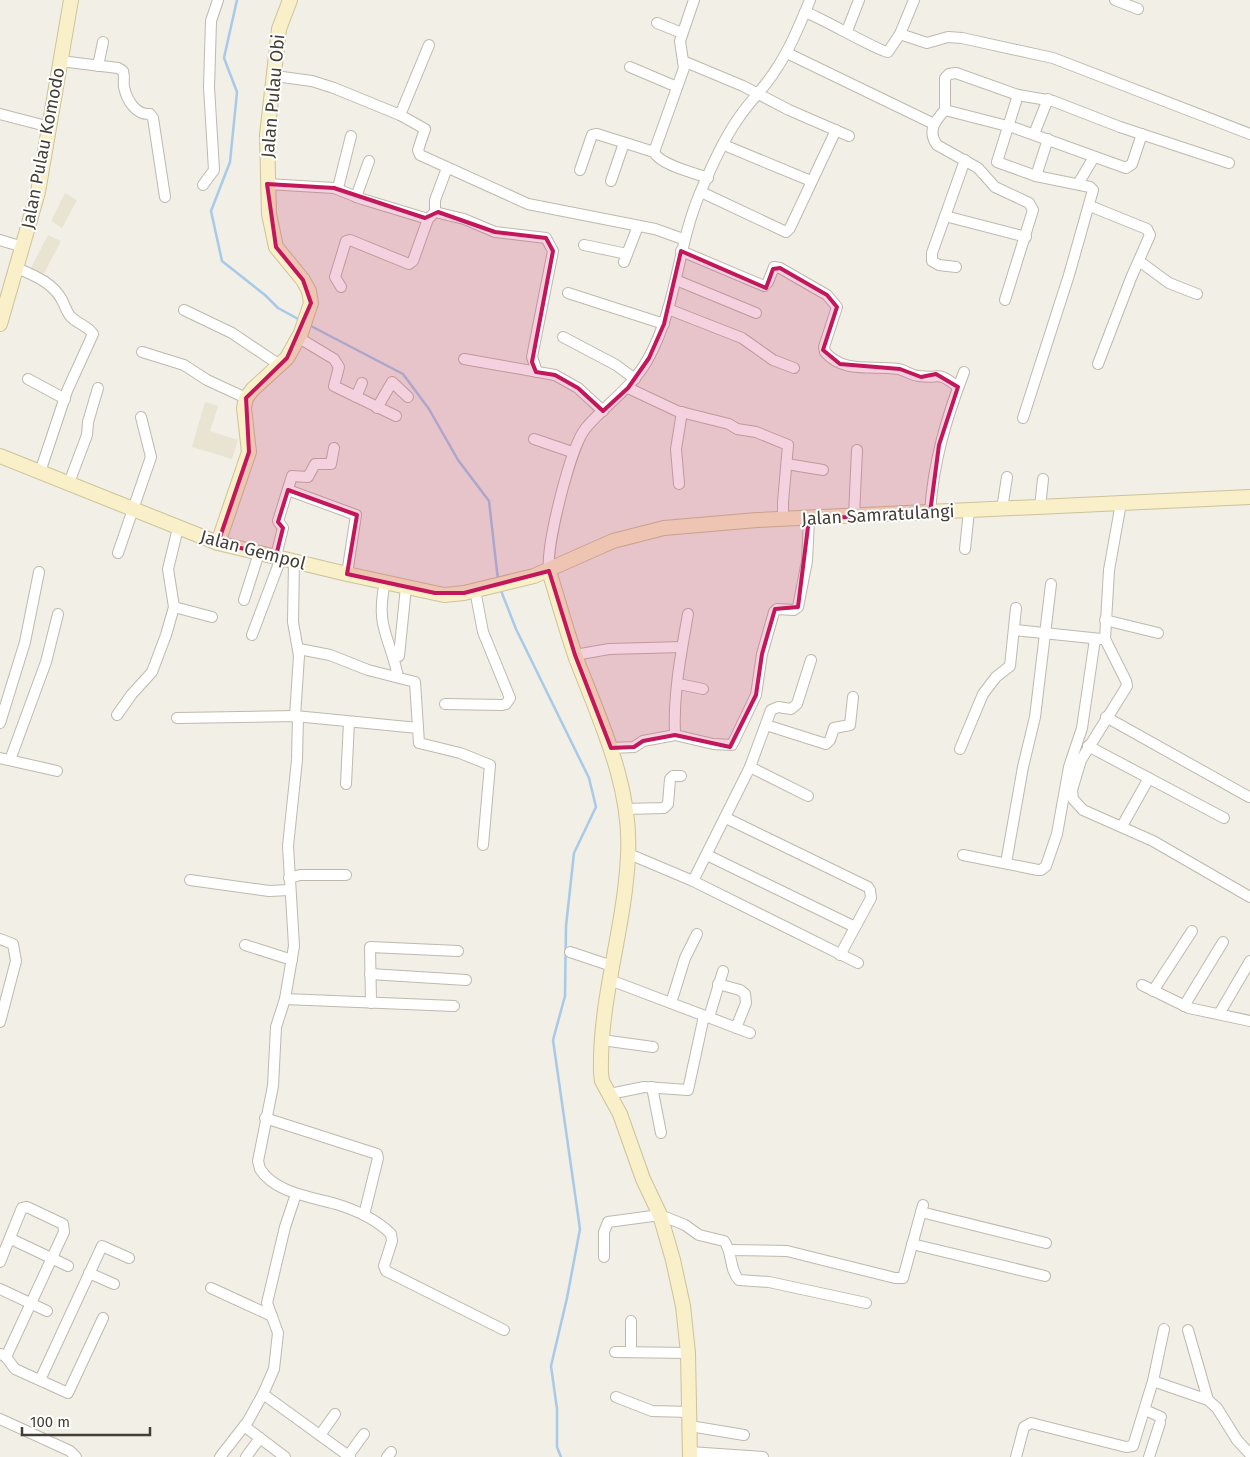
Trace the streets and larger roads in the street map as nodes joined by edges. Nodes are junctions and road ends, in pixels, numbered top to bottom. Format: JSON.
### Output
{"nodes":[{"id":1,"x":71,"y":0,"type":"edge"},
{"id":2,"x":218,"y":0,"type":"edge"},
{"id":3,"x":290,"y":0,"type":"edge"},
{"id":4,"x":694,"y":0,"type":"edge"},
{"id":5,"x":810,"y":0,"type":"edge"},
{"id":6,"x":859,"y":0,"type":"edge"},
{"id":7,"x":914,"y":0,"type":"edge"},
{"id":8,"x":1115,"y":0,"type":"edge"},
{"id":9,"x":1138,"y":9,"type":"dead end"},
{"id":10,"x":805,"y":12,"type":"junction"},
{"id":11,"x":657,"y":23,"type":"dead end"},
{"id":12,"x":847,"y":31,"type":"junction"},
{"id":13,"x":682,"y":33,"type":"junction"},
{"id":14,"x":900,"y":34,"type":"junction"},
{"id":15,"x":103,"y":42,"type":"dead end"},
{"id":16,"x":428,"y":45,"type":"dead end"},
{"id":17,"x":786,"y":53,"type":"junction"},
{"id":18,"x":60,"y":61,"type":"junction"},
{"id":19,"x":683,"y":61,"type":"junction"},
{"id":20,"x":98,"y":66,"type":"junction"},
{"id":21,"x":630,"y":67,"type":"dead end"},
{"id":22,"x":275,"y":76,"type":"junction"},
{"id":23,"x":677,"y":87,"type":"junction"},
{"id":24,"x":757,"y":94,"type":"junction"},
{"id":25,"x":1018,"y":94,"type":"junction"},
{"id":26,"x":1048,"y":99,"type":"junction"},
{"id":27,"x":945,"y":110,"type":"junction"},
{"id":28,"x":0,"y":114,"type":"edge"},
{"id":29,"x":400,"y":115,"type":"junction"},
{"id":30,"x":934,"y":124,"type":"junction"},
{"id":31,"x":1009,"y":127,"type":"junction"},
{"id":32,"x":50,"y":128,"type":"junction"},
{"id":33,"x":836,"y":130,"type":"junction"},
{"id":34,"x":1034,"y":134,"type":"junction"},
{"id":35,"x":1142,"y":134,"type":"junction"},
{"id":36,"x":1250,"y":134,"type":"edge"},
{"id":37,"x":351,"y":136,"type":"dead end"},
{"id":38,"x":849,"y":136,"type":"dead end"},
{"id":39,"x":1048,"y":139,"type":"junction"},
{"id":40,"x":624,"y":143,"type":"junction"},
{"id":41,"x":724,"y":145,"type":"junction"},
{"id":42,"x":654,"y":152,"type":"junction"},
{"id":43,"x":1094,"y":157,"type":"junction"},
{"id":44,"x":965,"y":160,"type":"junction"},
{"id":45,"x":369,"y":161,"type":"dead end"},
{"id":46,"x":997,"y":162,"type":"junction"},
{"id":47,"x":1229,"y":163,"type":"dead end"},
{"id":48,"x":447,"y":168,"type":"junction"},
{"id":49,"x":580,"y":170,"type":"dead end"},
{"id":50,"x":983,"y":172,"type":"junction"},
{"id":51,"x":1036,"y":176,"type":"junction"},
{"id":52,"x":708,"y":178,"type":"junction"},
{"id":53,"x":611,"y":181,"type":"dead end"},
{"id":54,"x":811,"y":181,"type":"junction"},
{"id":55,"x":267,"y":184,"type":"junction"},
{"id":56,"x":1078,"y":184,"type":"junction"},
{"id":57,"x":203,"y":185,"type":"dead end"},
{"id":58,"x":338,"y":188,"type":"junction"},
{"id":59,"x":701,"y":192,"type":"junction"},
{"id":60,"x":165,"y":197,"type":"dead end"},
{"id":61,"x":356,"y":197,"type":"junction"},
{"id":62,"x":1090,"y":206,"type":"junction"},
{"id":63,"x":432,"y":215,"type":"junction"},
{"id":64,"x":945,"y":216,"type":"junction"},
{"id":65,"x":638,"y":226,"type":"junction"},
{"id":66,"x":1026,"y":236,"type":"junction"},
{"id":67,"x":0,"y":240,"type":"edge"},
{"id":68,"x":684,"y":240,"type":"junction"},
{"id":69,"x":584,"y":245,"type":"dead end"},
{"id":70,"x":23,"y":247,"type":"junction"},
{"id":71,"x":681,"y":251,"type":"junction"},
{"id":72,"x":1139,"y":261,"type":"junction"},
{"id":73,"x":956,"y":267,"type":"dead end"},
{"id":74,"x":17,"y":268,"type":"junction"},
{"id":75,"x":676,"y":280,"type":"junction"},
{"id":76,"x":341,"y":288,"type":"dead end"},
{"id":77,"x":568,"y":293,"type":"dead end"},
{"id":78,"x":1197,"y":294,"type":"dead end"},
{"id":79,"x":1006,"y":300,"type":"dead end"},
{"id":80,"x":668,"y":309,"type":"junction"},
{"id":81,"x":184,"y":310,"type":"dead end"},
{"id":82,"x":756,"y":314,"type":"dead end"},
{"id":83,"x":0,"y":324,"type":"edge"},
{"id":84,"x":664,"y":324,"type":"junction"},
{"id":85,"x":300,"y":335,"type":"junction"},
{"id":86,"x":563,"y":337,"type":"dead end"},
{"id":87,"x":142,"y":352,"type":"dead end"},
{"id":88,"x":464,"y":360,"type":"dead end"},
{"id":89,"x":1098,"y":364,"type":"dead end"},
{"id":90,"x":281,"y":366,"type":"junction"},
{"id":91,"x":794,"y":368,"type":"dead end"},
{"id":92,"x":537,"y":372,"type":"junction"},
{"id":93,"x":964,"y":372,"type":"dead end"},
{"id":94,"x":635,"y":378,"type":"junction"},
{"id":95,"x":28,"y":379,"type":"dead end"},
{"id":96,"x":362,"y":382,"type":"dead end"},
{"id":97,"x":958,"y":387,"type":"junction"},
{"id":98,"x":98,"y":388,"type":"dead end"},
{"id":99,"x":628,"y":388,"type":"junction"},
{"id":100,"x":356,"y":397,"type":"junction"},
{"id":101,"x":408,"y":397,"type":"dead end"},
{"id":102,"x":64,"y":398,"type":"junction"},
{"id":103,"x":246,"y":398,"type":"junction"},
{"id":104,"x":377,"y":408,"type":"junction"},
{"id":105,"x":603,"y":411,"type":"junction"},
{"id":106,"x":682,"y":412,"type":"junction"},
{"id":107,"x":396,"y":416,"type":"dead end"},
{"id":108,"x":141,"y":417,"type":"dead end"},
{"id":109,"x":1023,"y":418,"type":"dead end"},
{"id":110,"x":534,"y":439,"type":"dead end"},
{"id":111,"x":334,"y":448,"type":"dead end"},
{"id":112,"x":858,"y":450,"type":"dead end"},
{"id":113,"x":572,"y":452,"type":"junction"},
{"id":114,"x":0,"y":456,"type":"edge"},
{"id":115,"x":787,"y":464,"type":"junction"},
{"id":116,"x":823,"y":470,"type":"dead end"},
{"id":117,"x":40,"y":472,"type":"junction"},
{"id":118,"x":1007,"y":477,"type":"dead end"},
{"id":119,"x":1043,"y":479,"type":"dead end"},
{"id":120,"x":69,"y":484,"type":"junction"},
{"id":121,"x":679,"y":484,"type":"dead end"},
{"id":122,"x":288,"y":490,"type":"junction"},
{"id":123,"x":1250,"y":497,"type":"edge"},
{"id":124,"x":1121,"y":503,"type":"junction"},
{"id":125,"x":1040,"y":507,"type":"junction"},
{"id":126,"x":1002,"y":509,"type":"junction"},
{"id":127,"x":134,"y":510,"type":"junction"},
{"id":128,"x":969,"y":511,"type":"junction"},
{"id":129,"x":930,"y":513,"type":"junction"},
{"id":130,"x":854,"y":516,"type":"junction"},
{"id":131,"x":809,"y":519,"type":"junction"},
{"id":132,"x":783,"y":520,"type":"junction"},
{"id":133,"x":178,"y":528,"type":"junction"},
{"id":134,"x":218,"y":542,"type":"junction"},
{"id":135,"x":965,"y":549,"type":"dead end"},
{"id":136,"x":118,"y":553,"type":"dead end"},
{"id":137,"x":259,"y":553,"type":"junction"},
{"id":138,"x":283,"y":558,"type":"junction"},
{"id":139,"x":549,"y":571,"type":"junction"},
{"id":140,"x":40,"y":572,"type":"dead end"},
{"id":141,"x":348,"y":574,"type":"junction"},
{"id":142,"x":516,"y":580,"type":"joint"},
{"id":143,"x":385,"y":582,"type":"junction"},
{"id":144,"x":1051,"y":584,"type":"dead end"},
{"id":145,"x":406,"y":587,"type":"junction"},
{"id":146,"x":475,"y":590,"type":"junction"},
{"id":147,"x":244,"y":600,"type":"dead end"},
{"id":148,"x":174,"y":607,"type":"junction"},
{"id":149,"x":1016,"y":608,"type":"dead end"},
{"id":150,"x":58,"y":614,"type":"dead end"},
{"id":151,"x":688,"y":614,"type":"dead end"},
{"id":152,"x":212,"y":617,"type":"dead end"},
{"id":153,"x":1105,"y":620,"type":"junction"},
{"id":154,"x":1015,"y":630,"type":"junction"},
{"id":155,"x":1046,"y":633,"type":"junction"},
{"id":156,"x":1158,"y":633,"type":"dead end"},
{"id":157,"x":252,"y":635,"type":"dead end"},
{"id":158,"x":1100,"y":639,"type":"junction"},
{"id":159,"x":682,"y":647,"type":"junction"},
{"id":160,"x":299,"y":649,"type":"junction"},
{"id":161,"x":575,"y":655,"type":"junction"},
{"id":162,"x":400,"y":656,"type":"dead end"},
{"id":163,"x":812,"y":660,"type":"dead end"},
{"id":164,"x":398,"y":677,"type":"junction"},
{"id":165,"x":678,"y":684,"type":"junction"},
{"id":166,"x":703,"y":689,"type":"dead end"},
{"id":167,"x":853,"y":697,"type":"dead end"},
{"id":168,"x":445,"y":704,"type":"dead end"},
{"id":169,"x":117,"y":715,"type":"dead end"},
{"id":170,"x":297,"y":716,"type":"junction"},
{"id":171,"x":177,"y":718,"type":"dead end"},
{"id":172,"x":1106,"y":718,"type":"junction"},
{"id":173,"x":349,"y":722,"type":"junction"},
{"id":174,"x":0,"y":724,"type":"edge"},
{"id":175,"x":766,"y":725,"type":"junction"},
{"id":176,"x":418,"y":728,"type":"junction"},
{"id":177,"x":676,"y":735,"type":"junction"},
{"id":178,"x":1088,"y":746,"type":"junction"},
{"id":179,"x":611,"y":748,"type":"junction"},
{"id":180,"x":960,"y":749,"type":"dead end"},
{"id":181,"x":5,"y":759,"type":"edge"},
{"id":182,"x":750,"y":766,"type":"junction"},
{"id":183,"x":57,"y":771,"type":"dead end"},
{"id":184,"x":681,"y":776,"type":"dead end"},
{"id":185,"x":1149,"y":778,"type":"junction"},
{"id":186,"x":346,"y":784,"type":"dead end"},
{"id":187,"x":808,"y":796,"type":"dead end"},
{"id":188,"x":1249,"y":797,"type":"dead end"},
{"id":189,"x":626,"y":809,"type":"junction"},
{"id":190,"x":726,"y":818,"type":"junction"},
{"id":191,"x":1224,"y":818,"type":"dead end"},
{"id":192,"x":1122,"y":826,"type":"junction"},
{"id":193,"x":483,"y":845,"type":"dead end"},
{"id":194,"x":628,"y":854,"type":"junction"},
{"id":195,"x":707,"y":855,"type":"junction"},
{"id":196,"x":963,"y":855,"type":"dead end"},
{"id":197,"x":1006,"y":862,"type":"junction"},
{"id":198,"x":346,"y":875,"type":"dead end"},
{"id":199,"x":289,"y":878,"type":"junction"},
{"id":200,"x":190,"y":880,"type":"dead end"},
{"id":201,"x":692,"y":881,"type":"junction"},
{"id":202,"x":290,"y":890,"type":"junction"},
{"id":203,"x":1250,"y":897,"type":"edge"},
{"id":204,"x":855,"y":927,"type":"junction"},
{"id":205,"x":1192,"y":931,"type":"dead end"},
{"id":206,"x":697,"y":934,"type":"dead end"},
{"id":207,"x":0,"y":939,"type":"edge"},
{"id":208,"x":1223,"y":942,"type":"dead end"},
{"id":209,"x":244,"y":945,"type":"dead end"},
{"id":210,"x":458,"y":951,"type":"dead end"},
{"id":211,"x":570,"y":952,"type":"dead end"},
{"id":212,"x":840,"y":955,"type":"junction"},
{"id":213,"x":292,"y":960,"type":"junction"},
{"id":214,"x":1250,"y":961,"type":"edge"},
{"id":215,"x":858,"y":963,"type":"dead end"},
{"id":216,"x":723,"y":971,"type":"dead end"},
{"id":217,"x":611,"y":973,"type":"junction"},
{"id":218,"x":370,"y":974,"type":"junction"},
{"id":219,"x":466,"y":980,"type":"dead end"},
{"id":220,"x":718,"y":984,"type":"junction"},
{"id":221,"x":1142,"y":985,"type":"dead end"},
{"id":222,"x":5,"y":988,"type":"edge"},
{"id":223,"x":1154,"y":991,"type":"junction"},
{"id":224,"x":285,"y":999,"type":"junction"},
{"id":225,"x":371,"y":1003,"type":"junction"},
{"id":226,"x":671,"y":1003,"type":"junction"},
{"id":227,"x":454,"y":1006,"type":"dead end"},
{"id":228,"x":1184,"y":1006,"type":"junction"},
{"id":229,"x":1219,"y":1014,"type":"junction"},
{"id":230,"x":707,"y":1016,"type":"junction"},
{"id":231,"x":1250,"y":1021,"type":"edge"},
{"id":232,"x":0,"y":1022,"type":"edge"},
{"id":233,"x":736,"y":1028,"type":"junction"},
{"id":234,"x":750,"y":1033,"type":"dead end"},
{"id":235,"x":602,"y":1040,"type":"junction"},
{"id":236,"x":653,"y":1047,"type":"dead end"},
{"id":237,"x":652,"y":1087,"type":"junction"},
{"id":238,"x":610,"y":1094,"type":"junction"},
{"id":239,"x":265,"y":1118,"type":"junction"},
{"id":240,"x":660,"y":1133,"type":"dead end"},
{"id":241,"x":296,"y":1194,"type":"junction"},
{"id":242,"x":364,"y":1215,"type":"junction"},
{"id":243,"x":660,"y":1215,"type":"junction"},
{"id":244,"x":11,"y":1239,"type":"junction"},
{"id":245,"x":1046,"y":1243,"type":"dead end"},
{"id":246,"x":912,"y":1244,"type":"junction"},
{"id":247,"x":729,"y":1250,"type":"junction"},
{"id":248,"x":604,"y":1257,"type":"dead end"},
{"id":249,"x":52,"y":1258,"type":"junction"},
{"id":250,"x":129,"y":1258,"type":"dead end"},
{"id":251,"x":0,"y":1262,"type":"edge"},
{"id":252,"x":68,"y":1266,"type":"dead end"},
{"id":253,"x":89,"y":1272,"type":"junction"},
{"id":254,"x":1046,"y":1276,"type":"dead end"},
{"id":255,"x":114,"y":1284,"type":"dead end"},
{"id":256,"x":211,"y":1288,"type":"dead end"},
{"id":257,"x":0,"y":1289,"type":"edge"},
{"id":258,"x":30,"y":1303,"type":"junction"},
{"id":259,"x":866,"y":1303,"type":"dead end"},
{"id":260,"x":47,"y":1311,"type":"dead end"},
{"id":261,"x":272,"y":1316,"type":"junction"},
{"id":262,"x":103,"y":1318,"type":"dead end"},
{"id":263,"x":632,"y":1320,"type":"dead end"},
{"id":264,"x":1164,"y":1329,"type":"dead end"},
{"id":265,"x":504,"y":1330,"type":"dead end"},
{"id":266,"x":1188,"y":1330,"type":"dead end"},
{"id":267,"x":632,"y":1351,"type":"junction"},
{"id":268,"x":615,"y":1352,"type":"dead end"},
{"id":269,"x":688,"y":1353,"type":"junction"},
{"id":270,"x":3,"y":1355,"type":"edge"},
{"id":271,"x":40,"y":1380,"type":"junction"},
{"id":272,"x":1153,"y":1381,"type":"junction"},
{"id":273,"x":263,"y":1394,"type":"junction"},
{"id":274,"x":616,"y":1397,"type":"dead end"},
{"id":275,"x":1208,"y":1400,"type":"junction"},
{"id":276,"x":1145,"y":1410,"type":"junction"},
{"id":277,"x":335,"y":1414,"type":"dead end"},
{"id":278,"x":0,"y":1419,"type":"edge"},
{"id":279,"x":690,"y":1419,"type":"junction"},
{"id":280,"x":244,"y":1426,"type":"junction"},
{"id":281,"x":364,"y":1434,"type":"dead end"},
{"id":282,"x":320,"y":1435,"type":"junction"},
{"id":283,"x":744,"y":1435,"type":"dead end"},
{"id":284,"x":260,"y":1438,"type":"junction"},
{"id":285,"x":690,"y":1454,"type":"edge"},
{"id":286,"x":1250,"y":1454,"type":"edge"},
{"id":287,"x":349,"y":1456,"type":"edge"},
{"id":288,"x":76,"y":1457,"type":"edge"},
{"id":289,"x":220,"y":1457,"type":"edge"},
{"id":290,"x":246,"y":1457,"type":"edge"},
{"id":291,"x":285,"y":1457,"type":"edge"},
{"id":292,"x":763,"y":1457,"type":"edge"},
{"id":293,"x":1016,"y":1457,"type":"edge"},
{"id":294,"x":1149,"y":1457,"type":"edge"}],
"edges":[{"from":1,"to":18,"type":"street","name":"Jalan Pulau Komodo"},
{"from":2,"to":57,"type":"street"},
{"from":3,"to":22,"type":"street","name":"Jalan Pulau Obi"},
{"from":4,"to":13,"type":"street"},
{"from":5,"to":10,"type":"street"},
{"from":6,"to":12,"type":"street"},
{"from":7,"to":14,"type":"street"},
{"from":8,"to":9,"type":"street"},
{"from":10,"to":12,"type":"street"},
{"from":10,"to":17,"type":"street"},
{"from":11,"to":13,"type":"street"},
{"from":12,"to":14,"type":"street"},
{"from":13,"to":19,"type":"street"},
{"from":14,"to":36,"type":"street"},
{"from":15,"to":20,"type":"street"},
{"from":16,"to":29,"type":"street"},
{"from":17,"to":24,"type":"street"},
{"from":17,"to":30,"type":"street"},
{"from":18,"to":20,"type":"street"},
{"from":18,"to":32,"type":"street","name":"Jalan Pulau Komodo"},
{"from":19,"to":23,"type":"street"},
{"from":19,"to":24,"type":"street"},
{"from":20,"to":60,"type":"street"},
{"from":21,"to":23,"type":"street"},
{"from":22,"to":29,"type":"street"},
{"from":22,"to":55,"type":"street","name":"Jalan Pulau Obi"},
{"from":23,"to":42,"type":"street"},
{"from":24,"to":33,"type":"street"},
{"from":24,"to":41,"type":"street"},
{"from":25,"to":26,"type":"street"},
{"from":25,"to":27,"type":"street"},
{"from":25,"to":31,"type":"street"},
{"from":26,"to":34,"type":"street"},
{"from":26,"to":35,"type":"street"},
{"from":27,"to":30,"type":"street"},
{"from":27,"to":31,"type":"street"},
{"from":28,"to":32,"type":"street"},
{"from":29,"to":48,"type":"street"},
{"from":30,"to":44,"type":"street"},
{"from":31,"to":34,"type":"street"},
{"from":31,"to":46,"type":"street"},
{"from":32,"to":70,"type":"street","name":"Jalan Pulau Komodo"},
{"from":33,"to":38,"type":"street"},
{"from":33,"to":54,"type":"street"},
{"from":34,"to":39,"type":"street"},
{"from":35,"to":43,"type":"street"},
{"from":35,"to":47,"type":"street"},
{"from":37,"to":58,"type":"street"},
{"from":39,"to":43,"type":"street"},
{"from":39,"to":51,"type":"street"},
{"from":40,"to":42,"type":"street"},
{"from":40,"to":49,"type":"street"},
{"from":40,"to":53,"type":"street"},
{"from":41,"to":52,"type":"street"},
{"from":41,"to":54,"type":"street"},
{"from":42,"to":52,"type":"street"},
{"from":43,"to":56,"type":"street"},
{"from":44,"to":50,"type":"street"},
{"from":44,"to":64,"type":"street"},
{"from":45,"to":61,"type":"street"},
{"from":46,"to":50,"type":"street"},
{"from":46,"to":51,"type":"street"},
{"from":48,"to":63,"type":"street"},
{"from":48,"to":65,"type":"street"},
{"from":50,"to":66,"type":"street"},
{"from":51,"to":56,"type":"street"},
{"from":52,"to":59,"type":"street"},
{"from":54,"to":59,"type":"street"},
{"from":55,"to":58,"type":"street"},
{"from":55,"to":85,"type":"street","name":"Jalan Pulau Obi"},
{"from":56,"to":62,"type":"street"},
{"from":58,"to":61,"type":"street"},
{"from":59,"to":68,"type":"street"},
{"from":61,"to":63,"type":"street"},
{"from":62,"to":72,"type":"street"},
{"from":62,"to":109,"type":"street"},
{"from":63,"to":76,"type":"street"},
{"from":63,"to":92,"type":"street"},
{"from":64,"to":66,"type":"street"},
{"from":64,"to":73,"type":"street"},
{"from":65,"to":68,"type":"street"},
{"from":65,"to":69,"type":"street"},
{"from":66,"to":79,"type":"street"},
{"from":67,"to":70,"type":"street"},
{"from":68,"to":71,"type":"street"},
{"from":70,"to":74,"type":"street","name":"Jalan Pulau Komodo"},
{"from":71,"to":75,"type":"street"},
{"from":71,"to":97,"type":"street"},
{"from":72,"to":78,"type":"street"},
{"from":72,"to":89,"type":"street"},
{"from":74,"to":83,"type":"street","name":"Jalan Pulau Komodo"},
{"from":74,"to":102,"type":"street"},
{"from":75,"to":80,"type":"street"},
{"from":75,"to":82,"type":"street"},
{"from":77,"to":84,"type":"street"},
{"from":80,"to":84,"type":"street"},
{"from":80,"to":91,"type":"street"},
{"from":81,"to":90,"type":"street"},
{"from":84,"to":94,"type":"street"},
{"from":85,"to":90,"type":"street","name":"Jalan Pulau Obi"},
{"from":85,"to":100,"type":"street"},
{"from":86,"to":94,"type":"street"},
{"from":87,"to":103,"type":"street"},
{"from":88,"to":92,"type":"street"},
{"from":90,"to":103,"type":"street","name":"Jalan Pulau Obi"},
{"from":92,"to":105,"type":"street"},
{"from":93,"to":97,"type":"street"},
{"from":94,"to":99,"type":"street"},
{"from":95,"to":102,"type":"street"},
{"from":96,"to":100,"type":"street"},
{"from":97,"to":129,"type":"street"},
{"from":98,"to":120,"type":"street"},
{"from":99,"to":105,"type":"street"},
{"from":99,"to":106,"type":"street"},
{"from":100,"to":104,"type":"street"},
{"from":101,"to":104,"type":"street"},
{"from":102,"to":117,"type":"street"},
{"from":103,"to":134,"type":"street"},
{"from":104,"to":107,"type":"street"},
{"from":105,"to":113,"type":"street"},
{"from":106,"to":115,"type":"street"},
{"from":106,"to":121,"type":"street"},
{"from":108,"to":127,"type":"street"},
{"from":110,"to":113,"type":"street"},
{"from":111,"to":122,"type":"street"},
{"from":112,"to":130,"type":"street"},
{"from":113,"to":139,"type":"street"},
{"from":114,"to":117,"type":"street","name":"Jalan Gempol"},
{"from":115,"to":116,"type":"street"},
{"from":115,"to":132,"type":"street"},
{"from":117,"to":120,"type":"street","name":"Jalan Gempol"},
{"from":118,"to":126,"type":"street"},
{"from":119,"to":125,"type":"street"},
{"from":120,"to":127,"type":"street","name":"Jalan Gempol"},
{"from":122,"to":138,"type":"street"},
{"from":122,"to":141,"type":"street"},
{"from":123,"to":124,"type":"street","name":"Jalan Samratulangi"},
{"from":124,"to":125,"type":"street","name":"Jalan Samratulangi"},
{"from":124,"to":153,"type":"street"},
{"from":125,"to":126,"type":"street","name":"Jalan Samratulangi"},
{"from":126,"to":128,"type":"street","name":"Jalan Samratulangi"},
{"from":127,"to":133,"type":"street","name":"Jalan Gempol"},
{"from":127,"to":136,"type":"street"},
{"from":128,"to":129,"type":"street","name":"Jalan Samratulangi"},
{"from":128,"to":135,"type":"street"},
{"from":129,"to":130,"type":"street","name":"Jalan Samratulangi"},
{"from":130,"to":131,"type":"street","name":"Jalan Samratulangi"},
{"from":131,"to":132,"type":"street","name":"Jalan Samratulangi"},
{"from":131,"to":177,"type":"street"},
{"from":132,"to":139,"type":"street","name":"Jalan Samratulangi"},
{"from":133,"to":134,"type":"street","name":"Jalan Gempol"},
{"from":133,"to":148,"type":"street"},
{"from":134,"to":137,"type":"street","name":"Jalan Gempol"},
{"from":137,"to":138,"type":"street","name":"Jalan Gempol"},
{"from":137,"to":147,"type":"street"},
{"from":138,"to":141,"type":"street","name":"Jalan Gempol"},
{"from":138,"to":157,"type":"street"},
{"from":138,"to":160,"type":"street"},
{"from":139,"to":142,"type":"street","name":"Jalan Samratulangi"},
{"from":139,"to":161,"type":"street"},
{"from":140,"to":174,"type":"street"},
{"from":141,"to":143,"type":"street","name":"Jalan Gempol"},
{"from":142,"to":146,"type":"street","name":"Jalan Gempol"},
{"from":143,"to":145,"type":"street","name":"Jalan Gempol"},
{"from":143,"to":164,"type":"street"},
{"from":144,"to":155,"type":"street"},
{"from":145,"to":146,"type":"street","name":"Jalan Gempol"},
{"from":145,"to":162,"type":"street"},
{"from":146,"to":168,"type":"street"},
{"from":148,"to":152,"type":"street"},
{"from":148,"to":169,"type":"street"},
{"from":149,"to":154,"type":"street"},
{"from":150,"to":181,"type":"street"},
{"from":151,"to":159,"type":"street"},
{"from":153,"to":156,"type":"street"},
{"from":153,"to":158,"type":"street"},
{"from":154,"to":155,"type":"street"},
{"from":154,"to":180,"type":"street"},
{"from":155,"to":158,"type":"street"},
{"from":155,"to":197,"type":"street"},
{"from":158,"to":172,"type":"street"},
{"from":158,"to":197,"type":"street"},
{"from":159,"to":161,"type":"street"},
{"from":159,"to":165,"type":"street"},
{"from":160,"to":164,"type":"street"},
{"from":160,"to":170,"type":"street"},
{"from":161,"to":179,"type":"street"},
{"from":163,"to":175,"type":"street"},
{"from":164,"to":176,"type":"street"},
{"from":165,"to":166,"type":"street"},
{"from":165,"to":177,"type":"street"},
{"from":167,"to":175,"type":"street"},
{"from":170,"to":171,"type":"street"},
{"from":170,"to":173,"type":"street"},
{"from":170,"to":199,"type":"street"},
{"from":172,"to":178,"type":"street"},
{"from":172,"to":188,"type":"street"},
{"from":173,"to":176,"type":"street"},
{"from":173,"to":186,"type":"street"},
{"from":175,"to":182,"type":"street"},
{"from":176,"to":193,"type":"street"},
{"from":177,"to":179,"type":"street"},
{"from":178,"to":185,"type":"street"},
{"from":178,"to":192,"type":"street"},
{"from":179,"to":189,"type":"street"},
{"from":181,"to":183,"type":"street"},
{"from":182,"to":187,"type":"street"},
{"from":182,"to":190,"type":"street"},
{"from":184,"to":189,"type":"street"},
{"from":185,"to":191,"type":"street"},
{"from":185,"to":192,"type":"street"},
{"from":189,"to":194,"type":"street"},
{"from":190,"to":195,"type":"street"},
{"from":190,"to":204,"type":"street"},
{"from":192,"to":203,"type":"street"},
{"from":194,"to":201,"type":"street"},
{"from":194,"to":217,"type":"street"},
{"from":195,"to":201,"type":"street"},
{"from":195,"to":204,"type":"street"},
{"from":196,"to":197,"type":"street"},
{"from":198,"to":199,"type":"street"},
{"from":199,"to":202,"type":"street"},
{"from":200,"to":202,"type":"street"},
{"from":201,"to":212,"type":"street"},
{"from":202,"to":213,"type":"street"},
{"from":204,"to":212,"type":"street"},
{"from":205,"to":223,"type":"street"},
{"from":206,"to":226,"type":"street"},
{"from":207,"to":222,"type":"street"},
{"from":208,"to":228,"type":"street"},
{"from":209,"to":213,"type":"street"},
{"from":210,"to":218,"type":"street"},
{"from":211,"to":217,"type":"street"},
{"from":212,"to":215,"type":"street"},
{"from":213,"to":224,"type":"street"},
{"from":214,"to":229,"type":"street"},
{"from":216,"to":220,"type":"street"},
{"from":217,"to":226,"type":"street"},
{"from":217,"to":235,"type":"street"},
{"from":218,"to":219,"type":"street"},
{"from":218,"to":225,"type":"street"},
{"from":220,"to":230,"type":"street"},
{"from":220,"to":233,"type":"street"},
{"from":221,"to":223,"type":"street"},
{"from":222,"to":232,"type":"street"},
{"from":223,"to":228,"type":"street"},
{"from":224,"to":225,"type":"street"},
{"from":224,"to":239,"type":"street"},
{"from":225,"to":227,"type":"street"},
{"from":226,"to":230,"type":"street"},
{"from":228,"to":229,"type":"street"},
{"from":229,"to":231,"type":"street"},
{"from":230,"to":233,"type":"street"},
{"from":230,"to":237,"type":"street"},
{"from":233,"to":234,"type":"street"},
{"from":235,"to":236,"type":"street"},
{"from":235,"to":238,"type":"street"},
{"from":237,"to":238,"type":"street"},
{"from":237,"to":240,"type":"street"},
{"from":238,"to":243,"type":"street"},
{"from":239,"to":241,"type":"street"},
{"from":239,"to":242,"type":"street"},
{"from":241,"to":242,"type":"street"},
{"from":241,"to":261,"type":"street"},
{"from":242,"to":265,"type":"street"},
{"from":243,"to":247,"type":"street"},
{"from":243,"to":248,"type":"street"},
{"from":243,"to":269,"type":"street"},
{"from":244,"to":249,"type":"street"},
{"from":244,"to":249,"type":"street"},
{"from":244,"to":251,"type":"street"},
{"from":245,"to":246,"type":"street"},
{"from":246,"to":247,"type":"street"},
{"from":246,"to":254,"type":"street"},
{"from":247,"to":259,"type":"street"},
{"from":249,"to":252,"type":"street"},
{"from":249,"to":258,"type":"street"},
{"from":250,"to":253,"type":"street"},
{"from":253,"to":255,"type":"street"},
{"from":253,"to":271,"type":"street"},
{"from":256,"to":261,"type":"street"},
{"from":257,"to":258,"type":"street"},
{"from":258,"to":260,"type":"street"},
{"from":258,"to":270,"type":"street"},
{"from":261,"to":273,"type":"street"},
{"from":262,"to":271,"type":"street"},
{"from":263,"to":267,"type":"street"},
{"from":264,"to":272,"type":"street"},
{"from":266,"to":275,"type":"street"},
{"from":267,"to":268,"type":"street"},
{"from":267,"to":269,"type":"street"},
{"from":269,"to":279,"type":"street"},
{"from":270,"to":271,"type":"street"},
{"from":272,"to":275,"type":"street"},
{"from":272,"to":276,"type":"street"},
{"from":273,"to":280,"type":"street"},
{"from":273,"to":282,"type":"street"},
{"from":274,"to":279,"type":"street"},
{"from":275,"to":286,"type":"street"},
{"from":276,"to":293,"type":"street"},
{"from":276,"to":294,"type":"street"},
{"from":277,"to":282,"type":"street"},
{"from":278,"to":288,"type":"street"},
{"from":279,"to":283,"type":"street"},
{"from":279,"to":285,"type":"street"},
{"from":280,"to":284,"type":"street"},
{"from":280,"to":289,"type":"street"},
{"from":281,"to":287,"type":"street"},
{"from":282,"to":287,"type":"street"},
{"from":284,"to":290,"type":"street"},
{"from":284,"to":291,"type":"street"},
{"from":285,"to":292,"type":"street"}]}
